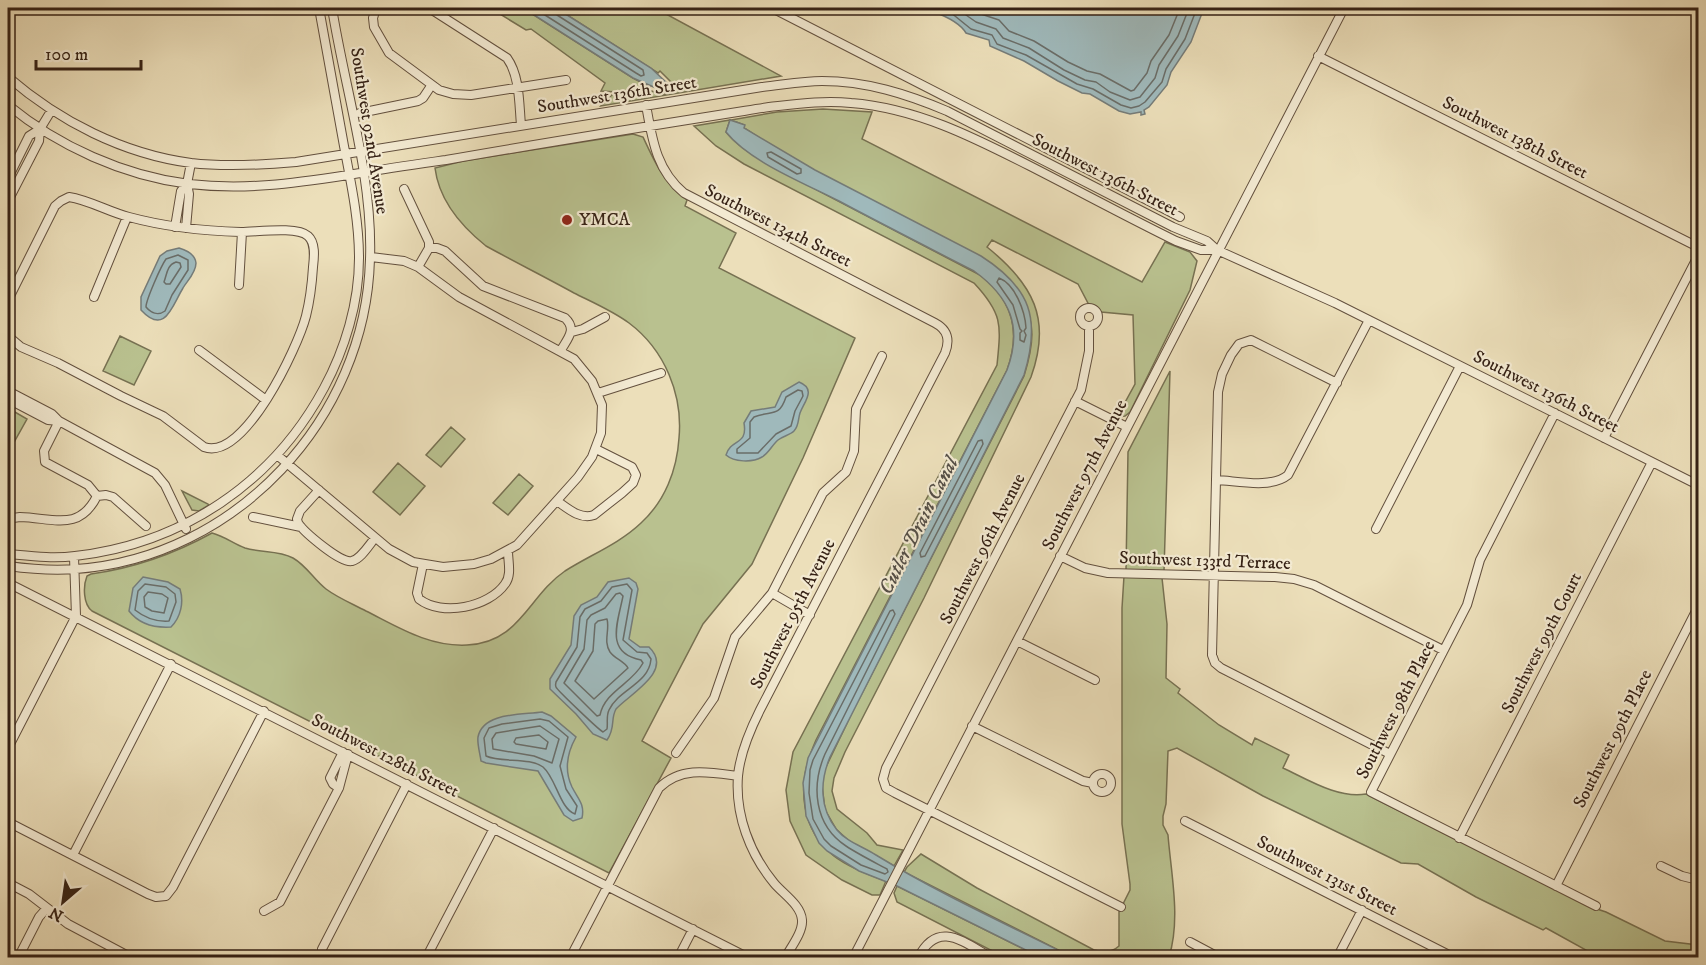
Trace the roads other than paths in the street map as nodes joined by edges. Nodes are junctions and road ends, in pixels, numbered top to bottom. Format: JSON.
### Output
{"nodes":[{"id":1,"x":319,"y":8,"type":"edge"},
{"id":2,"x":332,"y":8,"type":"edge"},
{"id":3,"x":376,"y":8,"type":"edge"},
{"id":4,"x":429,"y":8,"type":"edge"},
{"id":5,"x":772,"y":8,"type":"edge"},
{"id":6,"x":1344,"y":8,"type":"edge"},
{"id":7,"x":1318,"y":56,"type":"junction"},
{"id":8,"x":8,"y":77,"type":"edge"},
{"id":9,"x":566,"y":80,"type":"dead end"},
{"id":10,"x":431,"y":86,"type":"junction"},
{"id":11,"x":517,"y":87,"type":"junction"},
{"id":12,"x":8,"y":105,"type":"edge"},
{"id":13,"x":646,"y":105,"type":"junction"},
{"id":14,"x":51,"y":111,"type":"junction"},
{"id":15,"x":360,"y":112,"type":"dead end"},
{"id":16,"x":521,"y":125,"type":"junction"},
{"id":17,"x":650,"y":126,"type":"junction"},
{"id":18,"x":39,"y":129,"type":"junction"},
{"id":19,"x":360,"y":152,"type":"junction"},
{"id":20,"x":346,"y":154,"type":"junction"},
{"id":21,"x":191,"y":163,"type":"junction"},
{"id":22,"x":363,"y":172,"type":"junction"},
{"id":23,"x":349,"y":175,"type":"junction"},
{"id":24,"x":8,"y":178,"type":"edge"},
{"id":25,"x":187,"y":184,"type":"junction"},
{"id":26,"x":404,"y":189,"type":"dead end"},
{"id":27,"x":8,"y":201,"type":"edge"},
{"id":28,"x":127,"y":217,"type":"junction"},
{"id":29,"x":1180,"y":217,"type":"dead end"},
{"id":30,"x":175,"y":227,"type":"junction"},
{"id":31,"x":186,"y":228,"type":"junction"},
{"id":32,"x":242,"y":232,"type":"junction"},
{"id":33,"x":1698,"y":247,"type":"edge"},
{"id":34,"x":429,"y":248,"type":"junction"},
{"id":35,"x":1217,"y":250,"type":"junction"},
{"id":36,"x":1698,"y":256,"type":"edge"},
{"id":37,"x":370,"y":257,"type":"junction"},
{"id":38,"x":418,"y":267,"type":"junction"},
{"id":39,"x":239,"y":285,"type":"dead end"},
{"id":40,"x":94,"y":297,"type":"dead end"},
{"id":41,"x":8,"y":300,"type":"edge"},
{"id":42,"x":605,"y":317,"type":"dead end"},
{"id":43,"x":1369,"y":320,"type":"junction"},
{"id":44,"x":1089,"y":326,"type":"dead end"},
{"id":45,"x":945,"y":331,"type":"joint"},
{"id":46,"x":572,"y":332,"type":"junction"},
{"id":47,"x":8,"y":336,"type":"edge"},
{"id":48,"x":199,"y":350,"type":"dead end"},
{"id":49,"x":561,"y":350,"type":"junction"},
{"id":50,"x":339,"y":354,"type":"junction"},
{"id":51,"x":882,"y":356,"type":"dead end"},
{"id":52,"x":352,"y":359,"type":"junction"},
{"id":53,"x":335,"y":365,"type":"junction"},
{"id":54,"x":1460,"y":366,"type":"junction"},
{"id":55,"x":347,"y":370,"type":"junction"},
{"id":56,"x":660,"y":373,"type":"dead end"},
{"id":57,"x":1337,"y":383,"type":"junction"},
{"id":58,"x":8,"y":391,"type":"edge"},
{"id":59,"x":598,"y":393,"type":"junction"},
{"id":60,"x":8,"y":399,"type":"edge"},
{"id":61,"x":266,"y":400,"type":"junction"},
{"id":62,"x":1075,"y":401,"type":"junction"},
{"id":63,"x":1555,"y":413,"type":"junction"},
{"id":64,"x":59,"y":422,"type":"junction"},
{"id":65,"x":1127,"y":427,"type":"junction"},
{"id":66,"x":1604,"y":438,"type":"junction"},
{"id":67,"x":596,"y":449,"type":"junction"},
{"id":68,"x":277,"y":455,"type":"junction"},
{"id":69,"x":1652,"y":462,"type":"junction"},
{"id":70,"x":288,"y":464,"type":"junction"},
{"id":71,"x":1217,"y":480,"type":"junction"},
{"id":72,"x":1698,"y":485,"type":"edge"},
{"id":73,"x":319,"y":490,"type":"junction"},
{"id":74,"x":97,"y":496,"type":"junction"},
{"id":75,"x":557,"y":501,"type":"junction"},
{"id":76,"x":253,"y":517,"type":"dead end"},
{"id":77,"x":8,"y":523,"type":"edge"},
{"id":78,"x":185,"y":525,"type":"junction"},
{"id":79,"x":146,"y":526,"type":"dead end"},
{"id":80,"x":301,"y":527,"type":"junction"},
{"id":81,"x":1376,"y":530,"type":"dead end"},
{"id":82,"x":189,"y":537,"type":"junction"},
{"id":83,"x":375,"y":538,"type":"junction"},
{"id":84,"x":508,"y":552,"type":"junction"},
{"id":85,"x":8,"y":554,"type":"edge"},
{"id":86,"x":1060,"y":556,"type":"junction"},
{"id":87,"x":74,"y":557,"type":"junction"},
{"id":88,"x":423,"y":564,"type":"junction"},
{"id":89,"x":8,"y":566,"type":"edge"},
{"id":90,"x":74,"y":569,"type":"junction"},
{"id":91,"x":1215,"y":575,"type":"junction"},
{"id":92,"x":8,"y":583,"type":"edge"},
{"id":93,"x":772,"y":593,"type":"junction"},
{"id":94,"x":1698,"y":607,"type":"edge"},
{"id":95,"x":810,"y":615,"type":"junction"},
{"id":96,"x":76,"y":616,"type":"junction"},
{"id":97,"x":1017,"y":641,"type":"junction"},
{"id":98,"x":1443,"y":650,"type":"junction"},
{"id":99,"x":171,"y":664,"type":"junction"},
{"id":100,"x":1095,"y":680,"type":"dead end"},
{"id":101,"x":264,"y":711,"type":"junction"},
{"id":102,"x":972,"y":726,"type":"junction"},
{"id":103,"x":8,"y":748,"type":"edge"},
{"id":104,"x":346,"y":753,"type":"junction"},
{"id":105,"x":676,"y":753,"type":"dead end"},
{"id":106,"x":1390,"y":754,"type":"junction"},
{"id":107,"x":738,"y":776,"type":"junction"},
{"id":108,"x":1093,"y":783,"type":"dead end"},
{"id":109,"x":407,"y":784,"type":"junction"},
{"id":110,"x":339,"y":788,"type":"junction"},
{"id":111,"x":929,"y":810,"type":"junction"},
{"id":112,"x":1185,"y":821,"type":"dead end"},
{"id":113,"x":8,"y":822,"type":"edge"},
{"id":114,"x":494,"y":828,"type":"junction"},
{"id":115,"x":1460,"y":838,"type":"junction"},
{"id":116,"x":73,"y":855,"type":"junction"},
{"id":117,"x":1661,"y":866,"type":"dead end"},
{"id":118,"x":1698,"y":880,"type":"edge"},
{"id":119,"x":8,"y":883,"type":"edge"},
{"id":120,"x":607,"y":885,"type":"junction"},
{"id":121,"x":1556,"y":886,"type":"junction"},
{"id":122,"x":1596,"y":906,"type":"dead end"},
{"id":123,"x":1121,"y":907,"type":"dead end"},
{"id":124,"x":47,"y":908,"type":"junction"},
{"id":125,"x":1362,"y":910,"type":"junction"},
{"id":126,"x":264,"y":911,"type":"dead end"},
{"id":127,"x":693,"y":928,"type":"junction"},
{"id":128,"x":1191,"y":942,"type":"dead end"},
{"id":129,"x":322,"y":949,"type":"dead end"},
{"id":130,"x":18,"y":957,"type":"edge"},
{"id":131,"x":132,"y":957,"type":"edge"},
{"id":132,"x":426,"y":957,"type":"edge"},
{"id":133,"x":570,"y":957,"type":"edge"},
{"id":134,"x":678,"y":957,"type":"edge"},
{"id":135,"x":749,"y":957,"type":"edge"},
{"id":136,"x":785,"y":957,"type":"edge"},
{"id":137,"x":853,"y":957,"type":"edge"},
{"id":138,"x":918,"y":957,"type":"edge"},
{"id":139,"x":992,"y":957,"type":"edge"},
{"id":140,"x":1220,"y":957,"type":"edge"},
{"id":141,"x":1337,"y":957,"type":"edge"},
{"id":142,"x":1455,"y":957,"type":"edge"}],
"edges":[{"from":1,"to":20,"type":"street","name":"Southwest 92nd Avenue"},
{"from":2,"to":19,"type":"street","name":"Southwest 92nd Avenue"},
{"from":3,"to":10,"type":"street"},
{"from":4,"to":11,"type":"street"},
{"from":5,"to":29,"type":"street","name":"Southwest 136th Street"},
{"from":6,"to":7,"type":"street","name":"Southwest 97th Avenue"},
{"from":7,"to":33,"type":"street","name":"Southwest 138th Street"},
{"from":7,"to":35,"type":"street","name":"Southwest 97th Avenue"},
{"from":8,"to":14,"type":"street","name":"Southwest 136th Street"},
{"from":9,"to":11,"type":"street"},
{"from":10,"to":11,"type":"street"},
{"from":10,"to":15,"type":"street"},
{"from":11,"to":16,"type":"street"},
{"from":12,"to":18,"type":"street","name":"Southwest 136th Street"},
{"from":13,"to":16,"type":"street","name":"Southwest 136th Street"},
{"from":13,"to":17,"type":"street","name":"Southwest 134th Street"},
{"from":13,"to":35,"type":"street","name":"Southwest 136th Street"},
{"from":14,"to":18,"type":"street"},
{"from":14,"to":21,"type":"street","name":"Southwest 136th Street"},
{"from":16,"to":19,"type":"street","name":"Southwest 136th Street"},
{"from":17,"to":22,"type":"street","name":"Southwest 136th Street"},
{"from":17,"to":35,"type":"street","name":"Southwest 136th Street"},
{"from":17,"to":45,"type":"street","name":"Southwest 134th Street"},
{"from":18,"to":24,"type":"street"},
{"from":18,"to":25,"type":"street","name":"Southwest 136th Street"},
{"from":18,"to":27,"type":"street"},
{"from":19,"to":20,"type":"street","name":"Southwest 136th Street"},
{"from":19,"to":22,"type":"street","name":"Southwest 92nd Avenue"},
{"from":20,"to":21,"type":"street","name":"Southwest 136th Street"},
{"from":20,"to":23,"type":"street","name":"Southwest 92nd Avenue"},
{"from":21,"to":25,"type":"street"},
{"from":22,"to":23,"type":"street","name":"Southwest 136th Street"},
{"from":22,"to":37,"type":"street","name":"Southwest 92nd Avenue"},
{"from":23,"to":25,"type":"street","name":"Southwest 136th Street"},
{"from":23,"to":50,"type":"street","name":"Southwest 92nd Avenue"},
{"from":25,"to":30,"type":"street"},
{"from":25,"to":31,"type":"street"},
{"from":26,"to":34,"type":"street"},
{"from":28,"to":30,"type":"street"},
{"from":28,"to":40,"type":"street"},
{"from":28,"to":41,"type":"street"},
{"from":30,"to":31,"type":"street"},
{"from":31,"to":32,"type":"street"},
{"from":32,"to":39,"type":"street"},
{"from":32,"to":61,"type":"street"},
{"from":34,"to":38,"type":"street"},
{"from":34,"to":46,"type":"street"},
{"from":35,"to":43,"type":"street","name":"Southwest 136th Street"},
{"from":35,"to":65,"type":"street","name":"Southwest 97th Avenue"},
{"from":36,"to":66,"type":"street"},
{"from":37,"to":38,"type":"street"},
{"from":37,"to":52,"type":"street","name":"Southwest 92nd Avenue"},
{"from":38,"to":49,"type":"street"},
{"from":42,"to":46,"type":"street"},
{"from":43,"to":54,"type":"street","name":"Southwest 136th Street"},
{"from":43,"to":57,"type":"street"},
{"from":44,"to":62,"type":"street","name":"Southwest 96th Avenue"},
{"from":45,"to":95,"type":"street","name":"Southwest 95th Avenue"},
{"from":46,"to":49,"type":"street"},
{"from":47,"to":61,"type":"street"},
{"from":48,"to":61,"type":"street"},
{"from":49,"to":59,"type":"street"},
{"from":50,"to":52,"type":"street"},
{"from":50,"to":53,"type":"street","name":"Southwest 92nd Avenue"},
{"from":51,"to":93,"type":"street","name":"Southwest 95th Avenue"},
{"from":52,"to":55,"type":"street","name":"Southwest 92nd Avenue"},
{"from":53,"to":55,"type":"street"},
{"from":53,"to":68,"type":"street","name":"Southwest 92nd Avenue"},
{"from":54,"to":63,"type":"street","name":"Southwest 136th Street"},
{"from":54,"to":81,"type":"street"},
{"from":55,"to":70,"type":"street","name":"Southwest 92nd Avenue"},
{"from":56,"to":59,"type":"street"},
{"from":57,"to":71,"type":"street"},
{"from":57,"to":71,"type":"street"},
{"from":58,"to":64,"type":"street"},
{"from":59,"to":67,"type":"street"},
{"from":60,"to":64,"type":"street"},
{"from":62,"to":65,"type":"street"},
{"from":62,"to":111,"type":"street","name":"Southwest 96th Avenue"},
{"from":63,"to":66,"type":"street","name":"Southwest 136th Street"},
{"from":63,"to":98,"type":"street","name":"Southwest 98th Place"},
{"from":64,"to":74,"type":"street"},
{"from":64,"to":78,"type":"street"},
{"from":65,"to":86,"type":"street","name":"Southwest 97th Avenue"},
{"from":66,"to":69,"type":"street","name":"Southwest 136th Street"},
{"from":67,"to":75,"type":"street"},
{"from":67,"to":75,"type":"street"},
{"from":68,"to":70,"type":"street"},
{"from":68,"to":78,"type":"street","name":"Southwest 92nd Avenue"},
{"from":69,"to":72,"type":"street","name":"Southwest 136th Street"},
{"from":69,"to":115,"type":"street","name":"Southwest 99th Court"},
{"from":70,"to":73,"type":"street"},
{"from":70,"to":82,"type":"street","name":"Southwest 92nd Avenue"},
{"from":71,"to":91,"type":"street"},
{"from":73,"to":80,"type":"street"},
{"from":73,"to":83,"type":"street"},
{"from":74,"to":77,"type":"street"},
{"from":74,"to":79,"type":"street"},
{"from":75,"to":84,"type":"street"},
{"from":76,"to":80,"type":"street"},
{"from":78,"to":82,"type":"street"},
{"from":78,"to":87,"type":"street","name":"Southwest 92nd Avenue"},
{"from":80,"to":83,"type":"street"},
{"from":82,"to":90,"type":"street","name":"Southwest 92nd Avenue"},
{"from":83,"to":88,"type":"street"},
{"from":84,"to":88,"type":"street"},
{"from":84,"to":88,"type":"street"},
{"from":85,"to":87,"type":"street"},
{"from":86,"to":91,"type":"street","name":"Southwest 133rd Terrace"},
{"from":86,"to":97,"type":"street","name":"Southwest 97th Avenue"},
{"from":87,"to":90,"type":"street"},
{"from":89,"to":90,"type":"street"},
{"from":90,"to":96,"type":"street"},
{"from":91,"to":98,"type":"street","name":"Southwest 133rd Terrace"},
{"from":91,"to":106,"type":"street"},
{"from":92,"to":96,"type":"street","name":"Southwest 128th Street"},
{"from":93,"to":95,"type":"street"},
{"from":93,"to":105,"type":"street","name":"Southwest 95th Avenue"},
{"from":94,"to":121,"type":"street","name":"Southwest 99th Place"},
{"from":95,"to":107,"type":"street","name":"Southwest 95th Avenue"},
{"from":96,"to":99,"type":"street","name":"Southwest 128th Street"},
{"from":96,"to":103,"type":"street"},
{"from":97,"to":100,"type":"street"},
{"from":97,"to":102,"type":"street","name":"Southwest 97th Avenue"},
{"from":98,"to":106,"type":"street","name":"Southwest 98th Place"},
{"from":99,"to":101,"type":"street","name":"Southwest 128th Street"},
{"from":99,"to":116,"type":"street"},
{"from":101,"to":104,"type":"street","name":"Southwest 128th Street"},
{"from":101,"to":116,"type":"street"},
{"from":102,"to":108,"type":"street"},
{"from":102,"to":111,"type":"street","name":"Southwest 97th Avenue"},
{"from":104,"to":109,"type":"street","name":"Southwest 128th Street"},
{"from":104,"to":110,"type":"street"},
{"from":104,"to":110,"type":"street"},
{"from":106,"to":115,"type":"street","name":"Southwest 98th Place"},
{"from":107,"to":120,"type":"street"},
{"from":107,"to":136,"type":"street","name":"Southwest 95th Avenue"},
{"from":109,"to":114,"type":"street","name":"Southwest 128th Street"},
{"from":109,"to":129,"type":"street"},
{"from":110,"to":126,"type":"street"},
{"from":111,"to":123,"type":"street"},
{"from":111,"to":137,"type":"street","name":"Southwest 97th Avenue"},
{"from":112,"to":125,"type":"street","name":"Southwest 131st Street"},
{"from":113,"to":116,"type":"street"},
{"from":114,"to":120,"type":"street","name":"Southwest 128th Street"},
{"from":114,"to":132,"type":"street"},
{"from":115,"to":121,"type":"street","name":"Southwest 98th Place"},
{"from":117,"to":118,"type":"street"},
{"from":119,"to":124,"type":"street"},
{"from":120,"to":127,"type":"street","name":"Southwest 128th Street"},
{"from":120,"to":133,"type":"street"},
{"from":121,"to":122,"type":"street","name":"Southwest 98th Place"},
{"from":124,"to":130,"type":"street"},
{"from":124,"to":131,"type":"street"},
{"from":125,"to":141,"type":"street"},
{"from":125,"to":142,"type":"street","name":"Southwest 131st Street"},
{"from":127,"to":134,"type":"street"},
{"from":127,"to":135,"type":"street","name":"Southwest 128th Street"},
{"from":128,"to":140,"type":"street"},
{"from":138,"to":139,"type":"street"}]}
